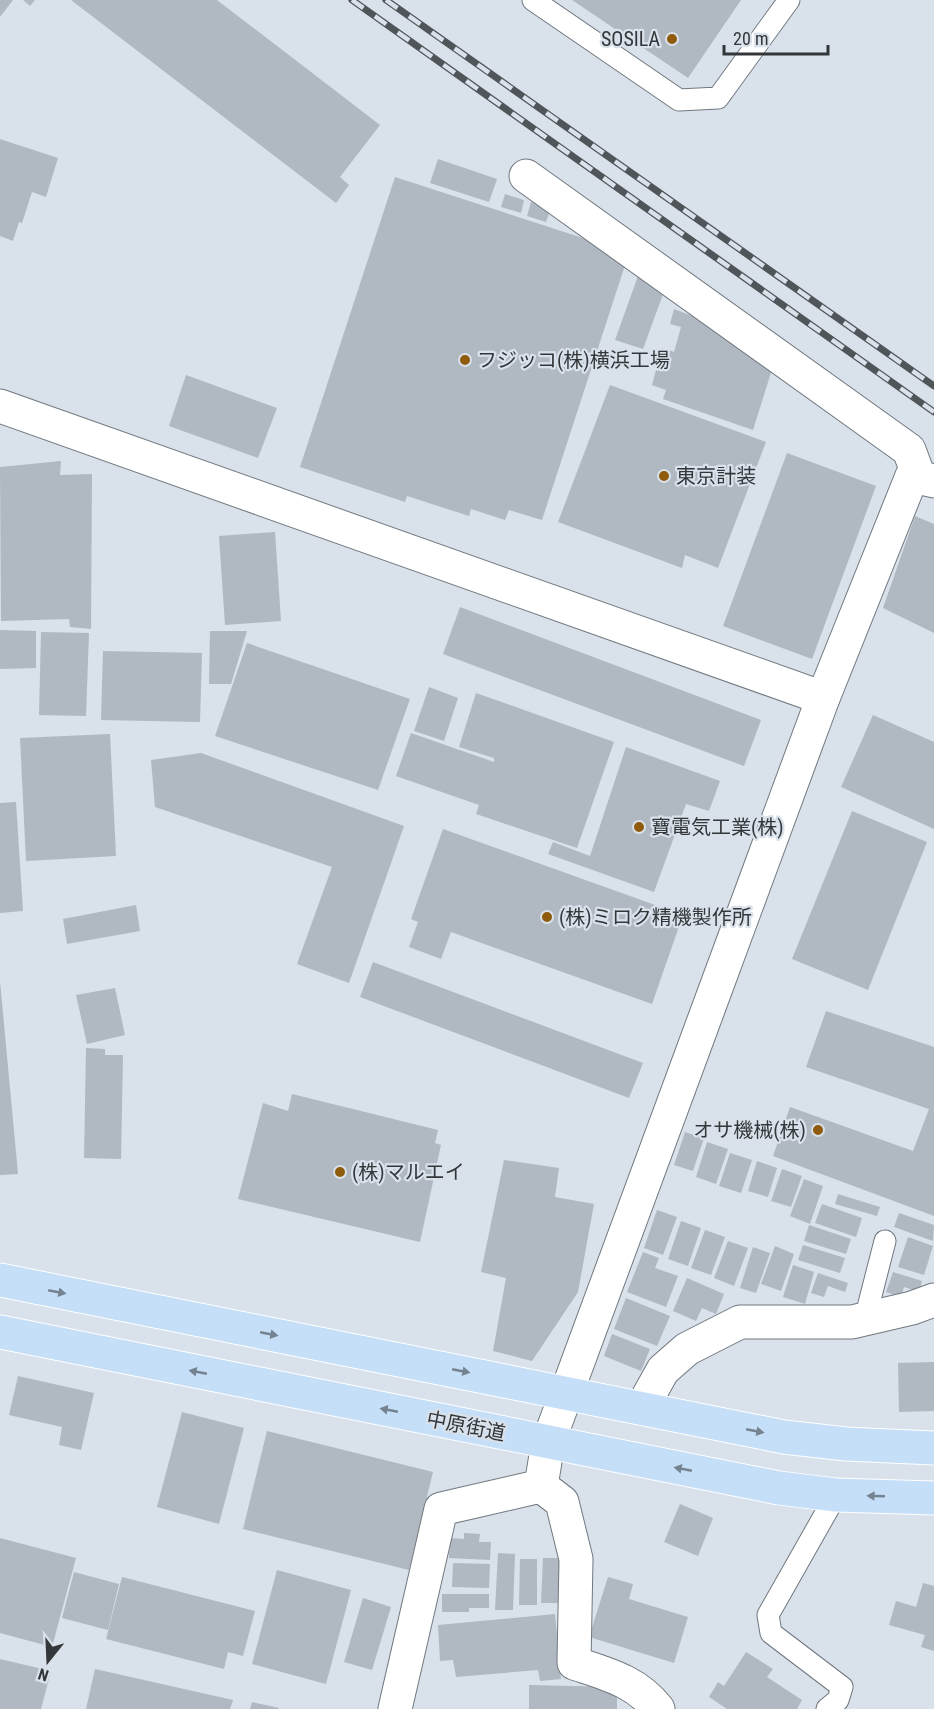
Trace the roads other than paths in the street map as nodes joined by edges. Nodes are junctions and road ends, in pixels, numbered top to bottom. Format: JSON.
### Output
{"nodes":[{"id":1,"x":533,"y":0,"type":"edge"},
{"id":2,"x":789,"y":0,"type":"edge"},
{"id":3,"x":526,"y":176,"type":"dead end"},
{"id":4,"x":0,"y":406,"type":"edge"},
{"id":5,"x":926,"y":479,"type":"edge"},
{"id":6,"x":823,"y":698,"type":"junction"},
{"id":7,"x":885,"y":1241,"type":"dead end"},
{"id":8,"x":0,"y":1280,"type":"edge"},
{"id":9,"x":934,"y":1300,"type":"edge"},
{"id":10,"x":865,"y":1319,"type":"junction"},
{"id":11,"x":0,"y":1332,"type":"edge"},
{"id":12,"x":568,"y":1393,"type":"junction"},
{"id":13,"x":646,"y":1409,"type":"junction"},
{"id":14,"x":548,"y":1443,"type":"junction"},
{"id":15,"x":934,"y":1448,"type":"edge"},
{"id":16,"x":541,"y":1486,"type":"junction"},
{"id":17,"x":836,"y":1495,"type":"junction"},
{"id":18,"x":934,"y":1498,"type":"edge"},
{"id":19,"x":395,"y":1709,"type":"edge"},
{"id":20,"x":658,"y":1709,"type":"edge"},
{"id":21,"x":827,"y":1709,"type":"edge"}],
"edges":[{"from":1,"to":2,"type":"lane"},
{"from":3,"to":5,"type":"street"},
{"from":4,"to":6,"type":"street"},
{"from":5,"to":6,"type":"street"},
{"from":6,"to":12,"type":"street"},
{"from":7,"to":10,"type":"lane"},
{"from":8,"to":12,"type":"main road","one_way":true},
{"from":9,"to":10,"type":"street"},
{"from":10,"to":13,"type":"street"},
{"from":14,"to":11,"type":"main road","name":"中原街道","one_way":true},
{"from":12,"to":13,"type":"main road"},
{"from":12,"to":14,"type":"street"},
{"from":13,"to":15,"type":"main road","one_way":true},
{"from":14,"to":16,"type":"street"},
{"from":17,"to":14,"type":"main road","name":"中原街道","one_way":true},
{"from":16,"to":19,"type":"street"},
{"from":16,"to":20,"type":"street"},
{"from":18,"to":17,"type":"main road","name":"中原街道","one_way":true},
{"from":17,"to":21,"type":"lane"}]}
